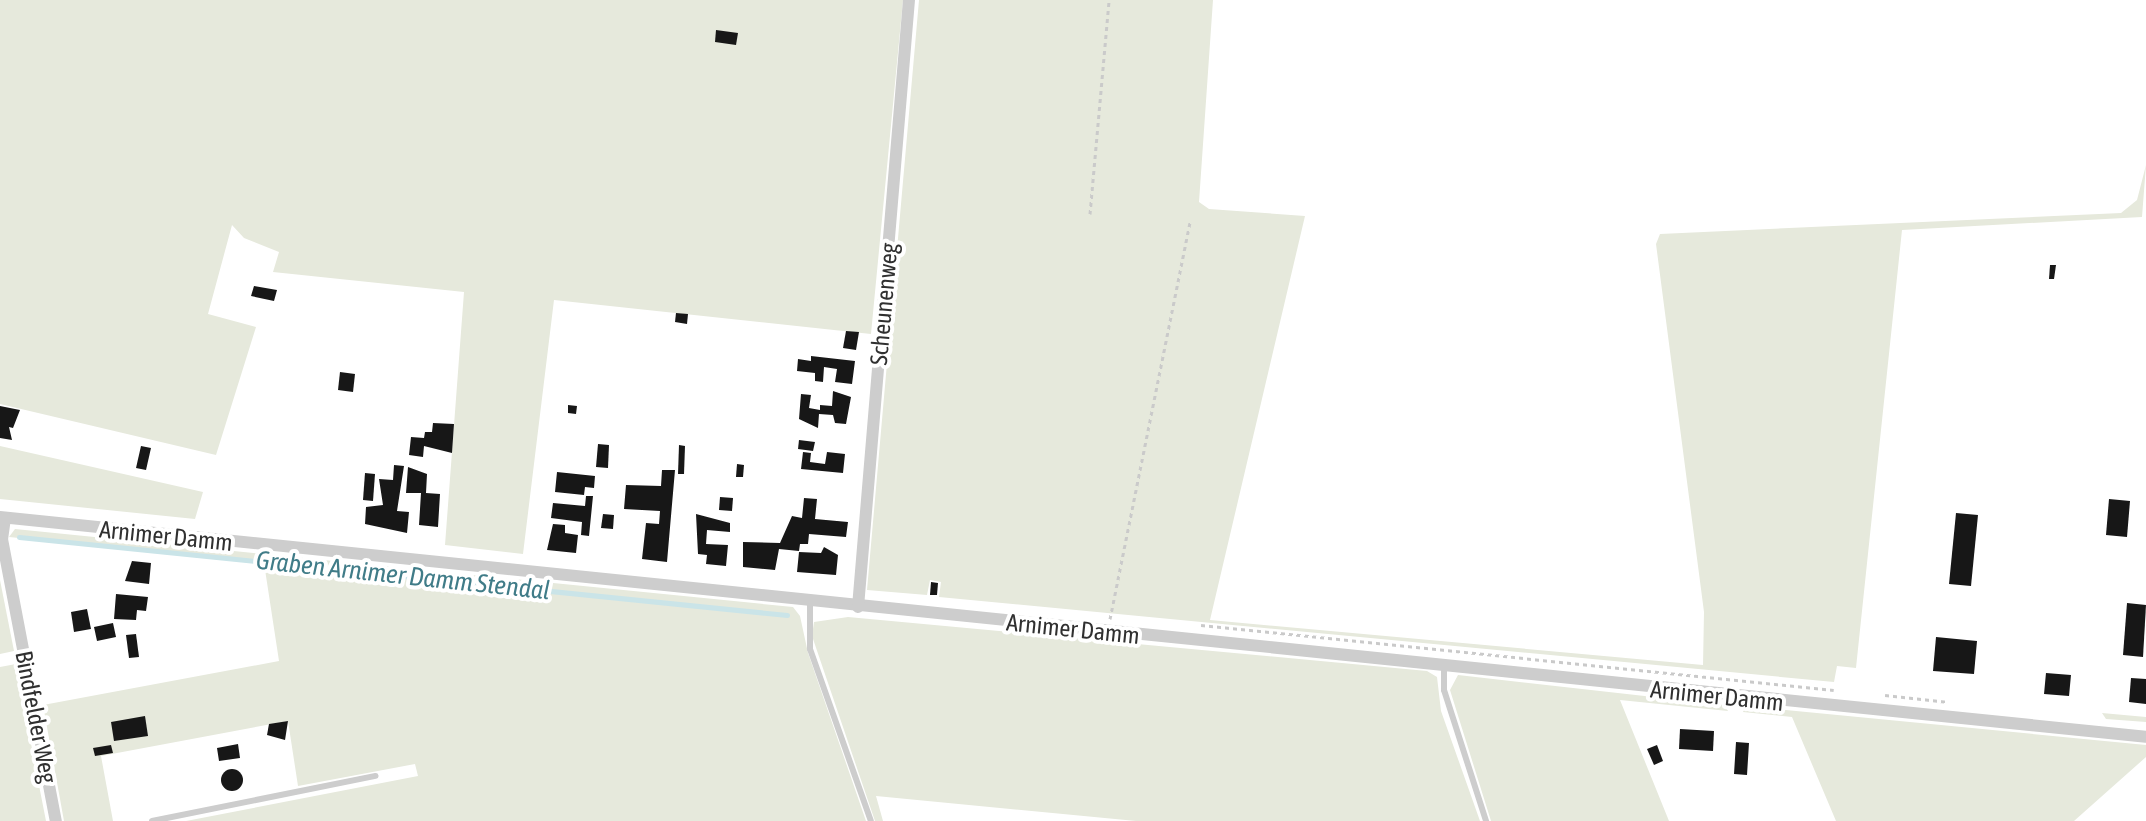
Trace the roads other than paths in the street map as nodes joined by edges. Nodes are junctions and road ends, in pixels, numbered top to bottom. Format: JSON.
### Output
{"nodes":[{"id":1,"x":909,"y":0,"type":"edge"},
{"id":2,"x":2,"y":518,"type":"edge"},
{"id":3,"x":810,"y":602,"type":"junction"},
{"id":4,"x":858,"y":607,"type":"junction"},
{"id":5,"x":1444,"y":667,"type":"junction"},
{"id":6,"x":2146,"y":737,"type":"edge"},
{"id":7,"x":376,"y":776,"type":"dead end"},
{"id":8,"x":56,"y":821,"type":"edge"},
{"id":9,"x":152,"y":821,"type":"edge"},
{"id":10,"x":871,"y":821,"type":"edge"},
{"id":11,"x":1486,"y":821,"type":"edge"}],
"edges":[{"from":1,"to":4,"type":"street","name":"Scheunenweg"},
{"from":2,"to":3,"type":"street","name":"Arnimer Damm"},
{"from":2,"to":8,"type":"street","name":"Bindfelder Weg"},
{"from":3,"to":4,"type":"street","name":"Arnimer Damm"},
{"from":3,"to":10,"type":"lane"},
{"from":4,"to":5,"type":"street","name":"Arnimer Damm"},
{"from":5,"to":6,"type":"street","name":"Arnimer Damm"},
{"from":5,"to":11,"type":"lane"},
{"from":7,"to":9,"type":"lane"}]}
